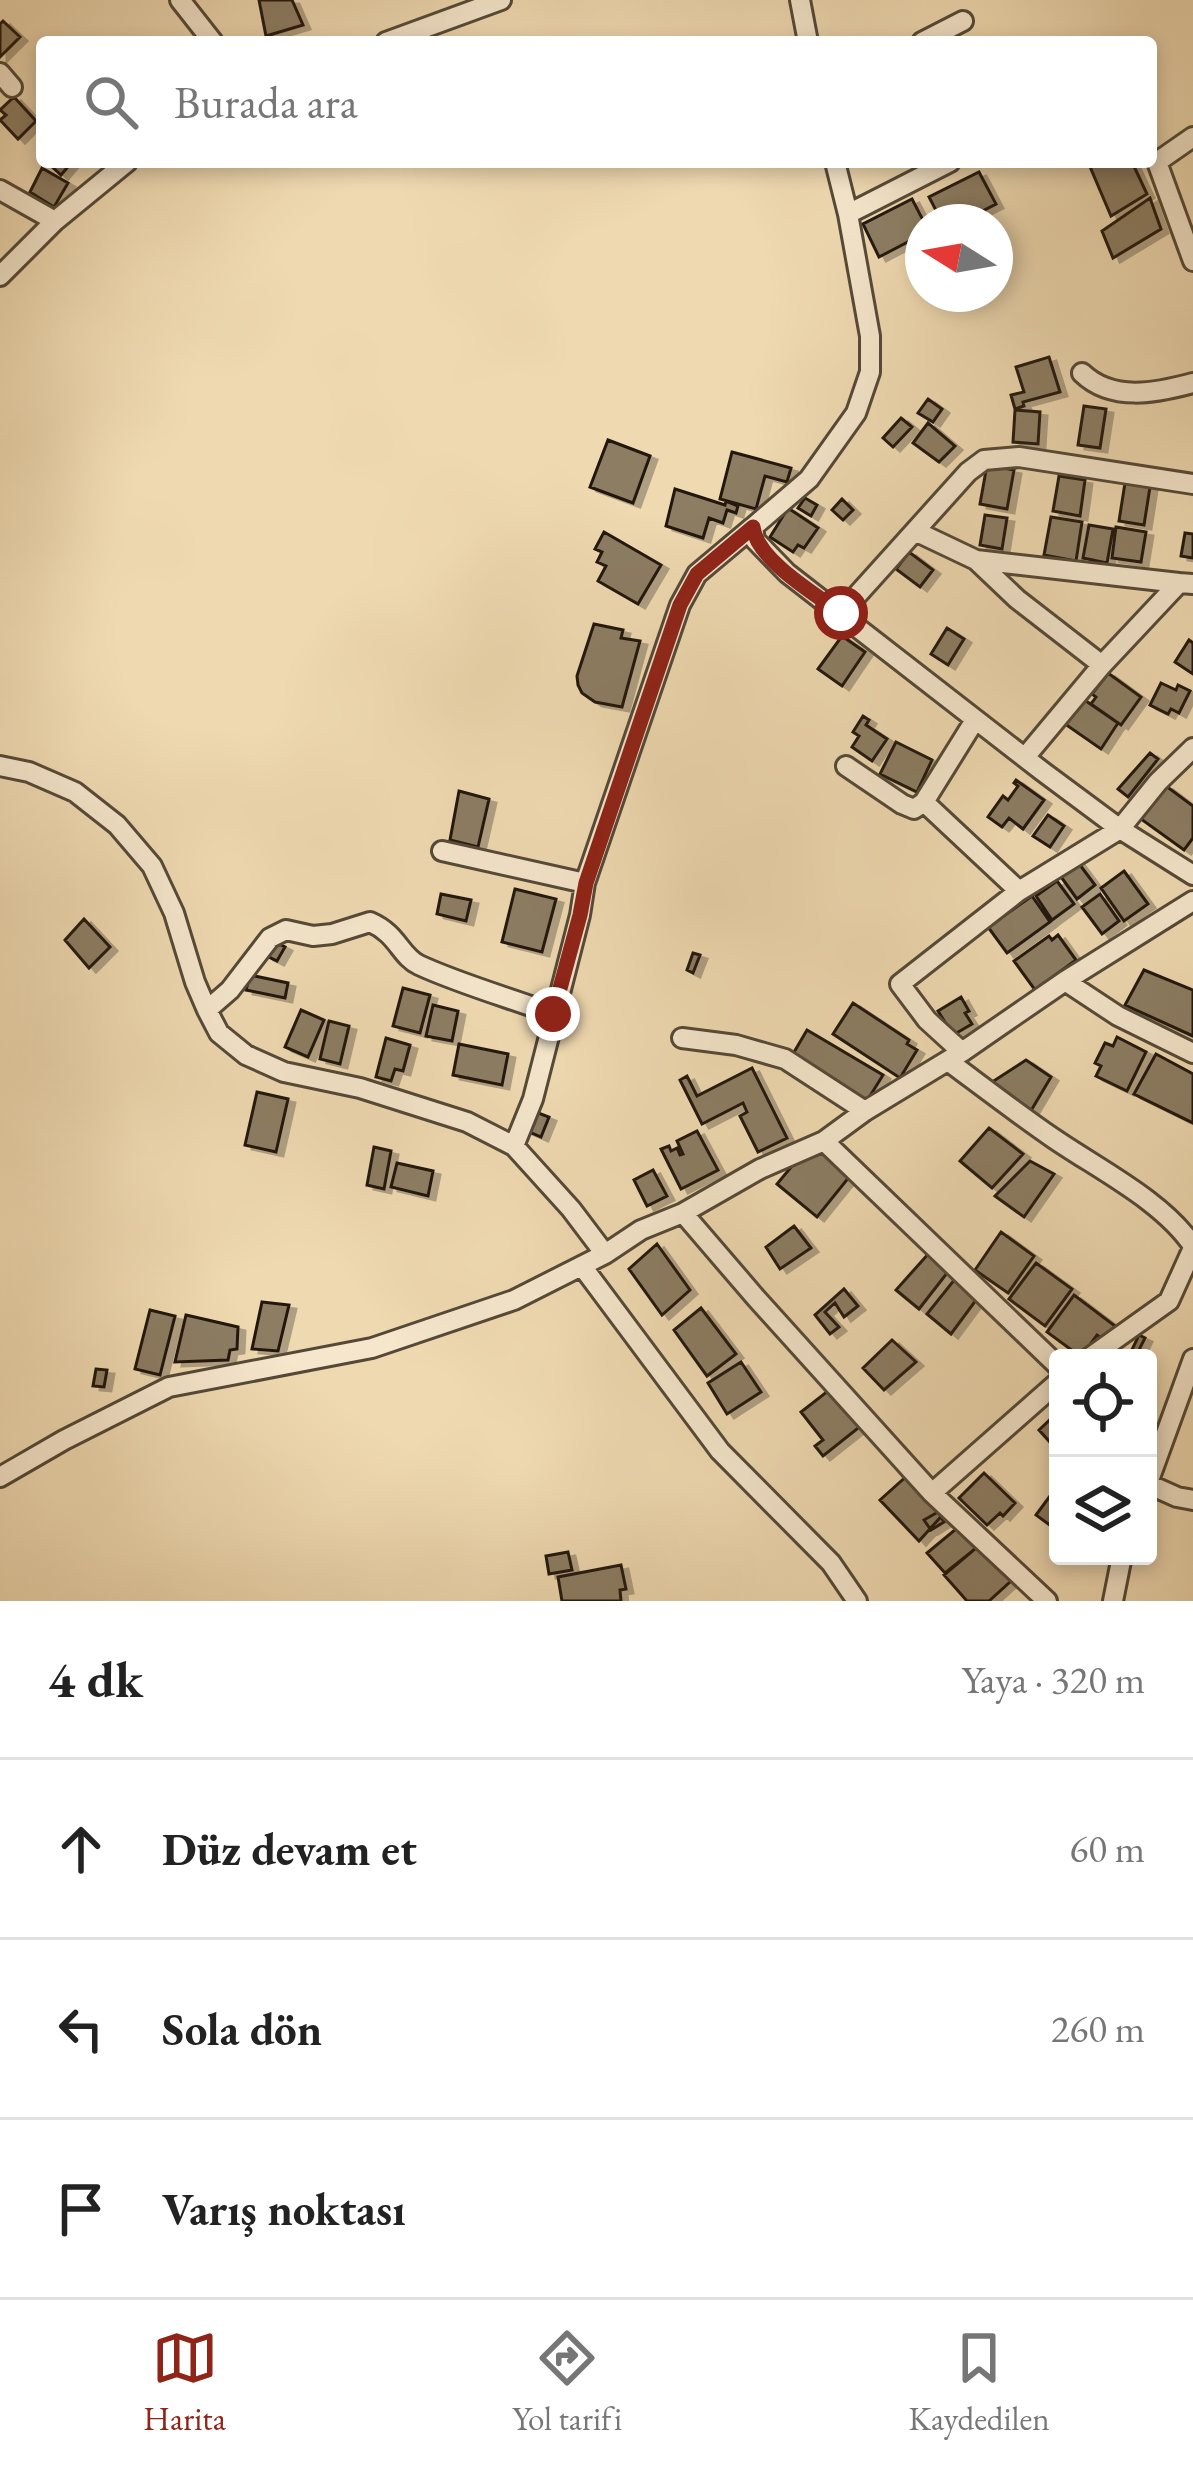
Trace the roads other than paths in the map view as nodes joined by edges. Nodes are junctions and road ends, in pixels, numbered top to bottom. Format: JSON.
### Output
{"nodes":[{"id":1,"x":501,"y":0,"type":"edge"},
{"id":2,"x":800,"y":0,"type":"edge"},
{"id":3,"x":190,"y":3,"type":"edge"},
{"id":4,"x":963,"y":21,"type":"dead end"},
{"id":5,"x":209,"y":36,"type":"edge"},
{"id":6,"x":402,"y":36,"type":"edge"},
{"id":7,"x":807,"y":36,"type":"edge"},
{"id":8,"x":934,"y":36,"type":"edge"},
{"id":9,"x":1193,"y":137,"type":"edge"},
{"id":10,"x":1157,"y":157,"type":"edge"},
{"id":11,"x":1157,"y":167,"type":"edge"},
{"id":12,"x":120,"y":168,"type":"edge"},
{"id":13,"x":836,"y":168,"type":"edge"},
{"id":14,"x":938,"y":168,"type":"edge"},
{"id":15,"x":0,"y":190,"type":"edge"},
{"id":16,"x":848,"y":214,"type":"junction"},
{"id":17,"x":55,"y":221,"type":"junction"},
{"id":18,"x":1193,"y":261,"type":"edge"},
{"id":19,"x":0,"y":276,"type":"edge"},
{"id":20,"x":1082,"y":373,"type":"dead end"},
{"id":21,"x":1193,"y":383,"type":"edge"},
{"id":22,"x":1193,"y":484,"type":"edge"},
{"id":23,"x":753,"y":527,"type":"junction"},
{"id":24,"x":915,"y":531,"type":"junction"},
{"id":25,"x":976,"y":560,"type":"junction"},
{"id":26,"x":1186,"y":583,"type":"edge"},
{"id":27,"x":841,"y":613,"type":"junction"},
{"id":28,"x":1102,"y":665,"type":"junction"},
{"id":29,"x":975,"y":720,"type":"junction"},
{"id":30,"x":1193,"y":748,"type":"edge"},
{"id":31,"x":1026,"y":756,"type":"junction"},
{"id":32,"x":0,"y":766,"type":"edge"},
{"id":33,"x":846,"y":766,"type":"dead end"},
{"id":34,"x":924,"y":802,"type":"junction"},
{"id":35,"x":1120,"y":829,"type":"junction"},
{"id":36,"x":442,"y":851,"type":"dead end"},
{"id":37,"x":1193,"y":875,"type":"edge"},
{"id":38,"x":586,"y":883,"type":"junction"},
{"id":39,"x":1018,"y":891,"type":"junction"},
{"id":40,"x":1193,"y":901,"type":"edge"},
{"id":41,"x":1065,"y":981,"type":"junction"},
{"id":42,"x":207,"y":1010,"type":"junction"},
{"id":43,"x":553,"y":1014,"type":"junction"},
{"id":44,"x":682,"y":1038,"type":"dead end"},
{"id":45,"x":1193,"y":1053,"type":"edge"},
{"id":46,"x":955,"y":1056,"type":"junction"},
{"id":47,"x":866,"y":1112,"type":"junction"},
{"id":48,"x":824,"y":1141,"type":"junction"},
{"id":49,"x":514,"y":1146,"type":"junction"},
{"id":50,"x":683,"y":1213,"type":"junction"},
{"id":51,"x":1193,"y":1247,"type":"edge"},
{"id":52,"x":605,"y":1254,"type":"junction"},
{"id":53,"x":582,"y":1266,"type":"junction"},
{"id":54,"x":1102,"y":1349,"type":"edge"},
{"id":55,"x":1049,"y":1357,"type":"edge"},
{"id":56,"x":1193,"y":1359,"type":"edge"},
{"id":57,"x":1049,"y":1390,"type":"edge"},
{"id":58,"x":1157,"y":1459,"type":"edge"},
{"id":59,"x":0,"y":1477,"type":"edge"},
{"id":60,"x":1157,"y":1488,"type":"edge"},
{"id":61,"x":932,"y":1493,"type":"junction"},
{"id":62,"x":1193,"y":1500,"type":"edge"},
{"id":63,"x":1120,"y":1565,"type":"edge"},
{"id":64,"x":856,"y":1601,"type":"edge"},
{"id":65,"x":1047,"y":1601,"type":"edge"},
{"id":66,"x":1113,"y":1601,"type":"edge"}],
"edges":[{"from":1,"to":6,"type":"street"},
{"from":2,"to":7,"type":"street"},
{"from":3,"to":5,"type":"street"},
{"from":4,"to":8,"type":"street"},
{"from":9,"to":10,"type":"street"},
{"from":11,"to":18,"type":"street"},
{"from":12,"to":17,"type":"street"},
{"from":13,"to":16,"type":"street"},
{"from":14,"to":16,"type":"street"},
{"from":15,"to":17,"type":"street"},
{"from":16,"to":23,"type":"street"},
{"from":17,"to":19,"type":"street"},
{"from":20,"to":21,"type":"street"},
{"from":22,"to":24,"type":"street"},
{"from":23,"to":27,"type":"street"},
{"from":23,"to":38,"type":"street"},
{"from":24,"to":25,"type":"street"},
{"from":24,"to":27,"type":"street"},
{"from":25,"to":26,"type":"street"},
{"from":25,"to":28,"type":"street"},
{"from":26,"to":28,"type":"street"},
{"from":27,"to":29,"type":"street"},
{"from":28,"to":31,"type":"street"},
{"from":29,"to":31,"type":"street"},
{"from":29,"to":34,"type":"street"},
{"from":30,"to":35,"type":"street"},
{"from":31,"to":35,"type":"street"},
{"from":32,"to":42,"type":"street"},
{"from":33,"to":34,"type":"street"},
{"from":34,"to":39,"type":"street"},
{"from":35,"to":37,"type":"street"},
{"from":35,"to":39,"type":"street"},
{"from":36,"to":38,"type":"street"},
{"from":38,"to":43,"type":"street"},
{"from":39,"to":46,"type":"street"},
{"from":40,"to":41,"type":"street"},
{"from":41,"to":45,"type":"street"},
{"from":41,"to":46,"type":"street"},
{"from":42,"to":43,"type":"street"},
{"from":42,"to":49,"type":"street"},
{"from":43,"to":49,"type":"street"},
{"from":44,"to":47,"type":"street"},
{"from":46,"to":47,"type":"street"},
{"from":46,"to":51,"type":"street"},
{"from":47,"to":48,"type":"street"},
{"from":48,"to":50,"type":"street"},
{"from":48,"to":55,"type":"street"},
{"from":49,"to":52,"type":"street"},
{"from":50,"to":52,"type":"street"},
{"from":50,"to":61,"type":"street"},
{"from":51,"to":54,"type":"street"},
{"from":52,"to":53,"type":"street"},
{"from":53,"to":59,"type":"street"},
{"from":53,"to":64,"type":"street"},
{"from":56,"to":58,"type":"street"},
{"from":57,"to":61,"type":"street"},
{"from":60,"to":62,"type":"street"},
{"from":61,"to":65,"type":"street"},
{"from":63,"to":66,"type":"street"}]}
